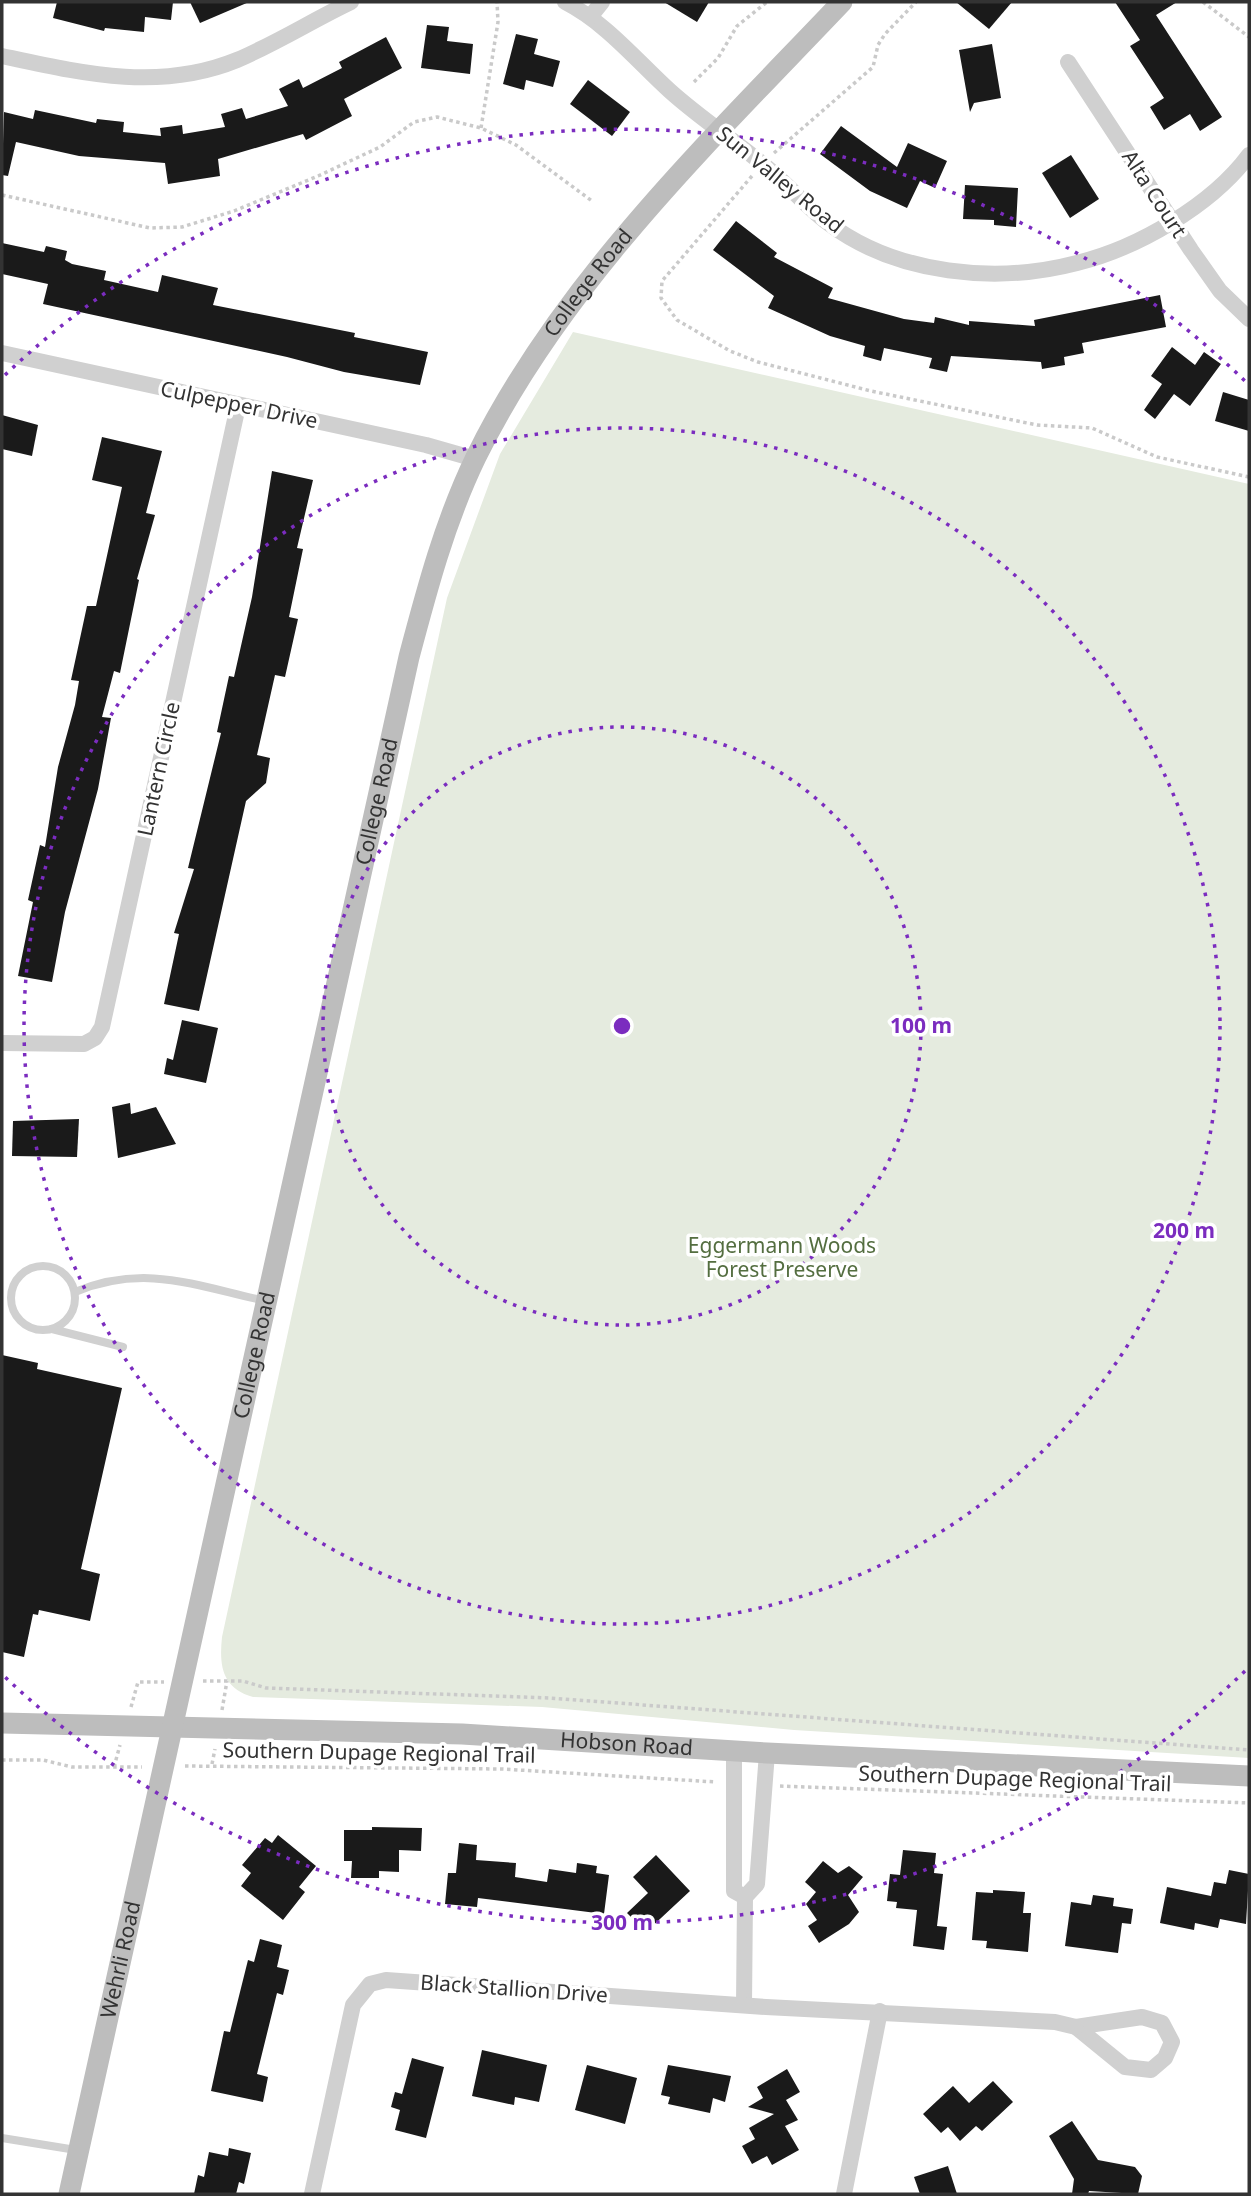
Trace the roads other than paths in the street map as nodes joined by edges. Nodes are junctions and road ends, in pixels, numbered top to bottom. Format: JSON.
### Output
{"nodes":[{"id":1,"x":351,"y":2,"type":"edge"},
{"id":2,"x":565,"y":2,"type":"edge"},
{"id":3,"x":602,"y":2,"type":"edge"},
{"id":4,"x":842,"y":2,"type":"edge"},
{"id":5,"x":590,"y":17,"type":"junction"},
{"id":6,"x":2,"y":56,"type":"edge"},
{"id":7,"x":1068,"y":62,"type":"dead end"},
{"id":8,"x":720,"y":131,"type":"junction"},
{"id":9,"x":1249,"y":155,"type":"edge"},
{"id":10,"x":1173,"y":221,"type":"junction"},
{"id":11,"x":1249,"y":319,"type":"edge"},
{"id":12,"x":2,"y":353,"type":"edge"},
{"id":13,"x":238,"y":405,"type":"junction"},
{"id":14,"x":475,"y":459,"type":"junction"},
{"id":15,"x":2,"y":1042,"type":"edge"},
{"id":16,"x":2,"y":1283,"type":"edge"},
{"id":17,"x":12,"y":1287,"type":"junction"},
{"id":18,"x":75,"y":1292,"type":"junction"},
{"id":19,"x":268,"y":1301,"type":"junction"},
{"id":20,"x":52,"y":1329,"type":"junction"},
{"id":21,"x":123,"y":1347,"type":"dead end"},
{"id":22,"x":2,"y":1723,"type":"edge"},
{"id":23,"x":174,"y":1725,"type":"junction"},
{"id":24,"x":734,"y":1751,"type":"junction"},
{"id":25,"x":766,"y":1753,"type":"junction"},
{"id":26,"x":1249,"y":1776,"type":"edge"},
{"id":27,"x":745,"y":1897,"type":"junction"},
{"id":28,"x":744,"y":2006,"type":"junction"},
{"id":29,"x":880,"y":2011,"type":"junction"},
{"id":30,"x":1076,"y":2027,"type":"junction"},
{"id":31,"x":2,"y":2137,"type":"edge"},
{"id":32,"x":79,"y":2151,"type":"junction"},
{"id":33,"x":69,"y":2194,"type":"edge"},
{"id":34,"x":312,"y":2194,"type":"edge"},
{"id":35,"x":844,"y":2194,"type":"edge"}],
"edges":[{"from":1,"to":6,"type":"street"},
{"from":2,"to":5,"type":"street","name":"Sun Valley Road"},
{"from":3,"to":5,"type":"street"},
{"from":4,"to":8,"type":"main road","name":"College Road"},
{"from":5,"to":8,"type":"street","name":"Sun Valley Road"},
{"from":7,"to":10,"type":"street","name":"Alta Court"},
{"from":8,"to":10,"type":"street","name":"Sun Valley Road"},
{"from":8,"to":14,"type":"main road","name":"College Road"},
{"from":9,"to":10,"type":"street","name":"Sun Valley Road"},
{"from":10,"to":11,"type":"street","name":"Alta Court"},
{"from":12,"to":13,"type":"street","name":"Culpepper Drive"},
{"from":13,"to":14,"type":"street","name":"Culpepper Drive"},
{"from":13,"to":15,"type":"street","name":"Lantern Circle"},
{"from":14,"to":19,"type":"main road","name":"College Road"},
{"from":16,"to":17,"type":"lane"},
{"from":17,"to":18,"type":"lane"},
{"from":17,"to":20,"type":"lane"},
{"from":18,"to":19,"type":"lane"},
{"from":18,"to":20,"type":"lane"},
{"from":19,"to":23,"type":"main road","name":"College Road"},
{"from":20,"to":21,"type":"lane"},
{"from":22,"to":23,"type":"main road","name":"Hobson Road"},
{"from":23,"to":24,"type":"main road","name":"Hobson Road"},
{"from":23,"to":32,"type":"main road","name":"Wehrli Road"},
{"from":24,"to":25,"type":"main road","name":"Hobson Road"},
{"from":24,"to":27,"type":"street"},
{"from":25,"to":26,"type":"main road","name":"Hobson Road"},
{"from":25,"to":27,"type":"street"},
{"from":27,"to":28,"type":"street"},
{"from":28,"to":29,"type":"street","name":"Black Stallion Drive"},
{"from":28,"to":34,"type":"street","name":"Black Stallion Drive"},
{"from":29,"to":30,"type":"street","name":"Black Stallion Drive"},
{"from":29,"to":35,"type":"street"},
{"from":30,"to":30,"type":"street"},
{"from":31,"to":32,"type":"lane"},
{"from":32,"to":33,"type":"main road","name":"Wehrli Road"}]}
